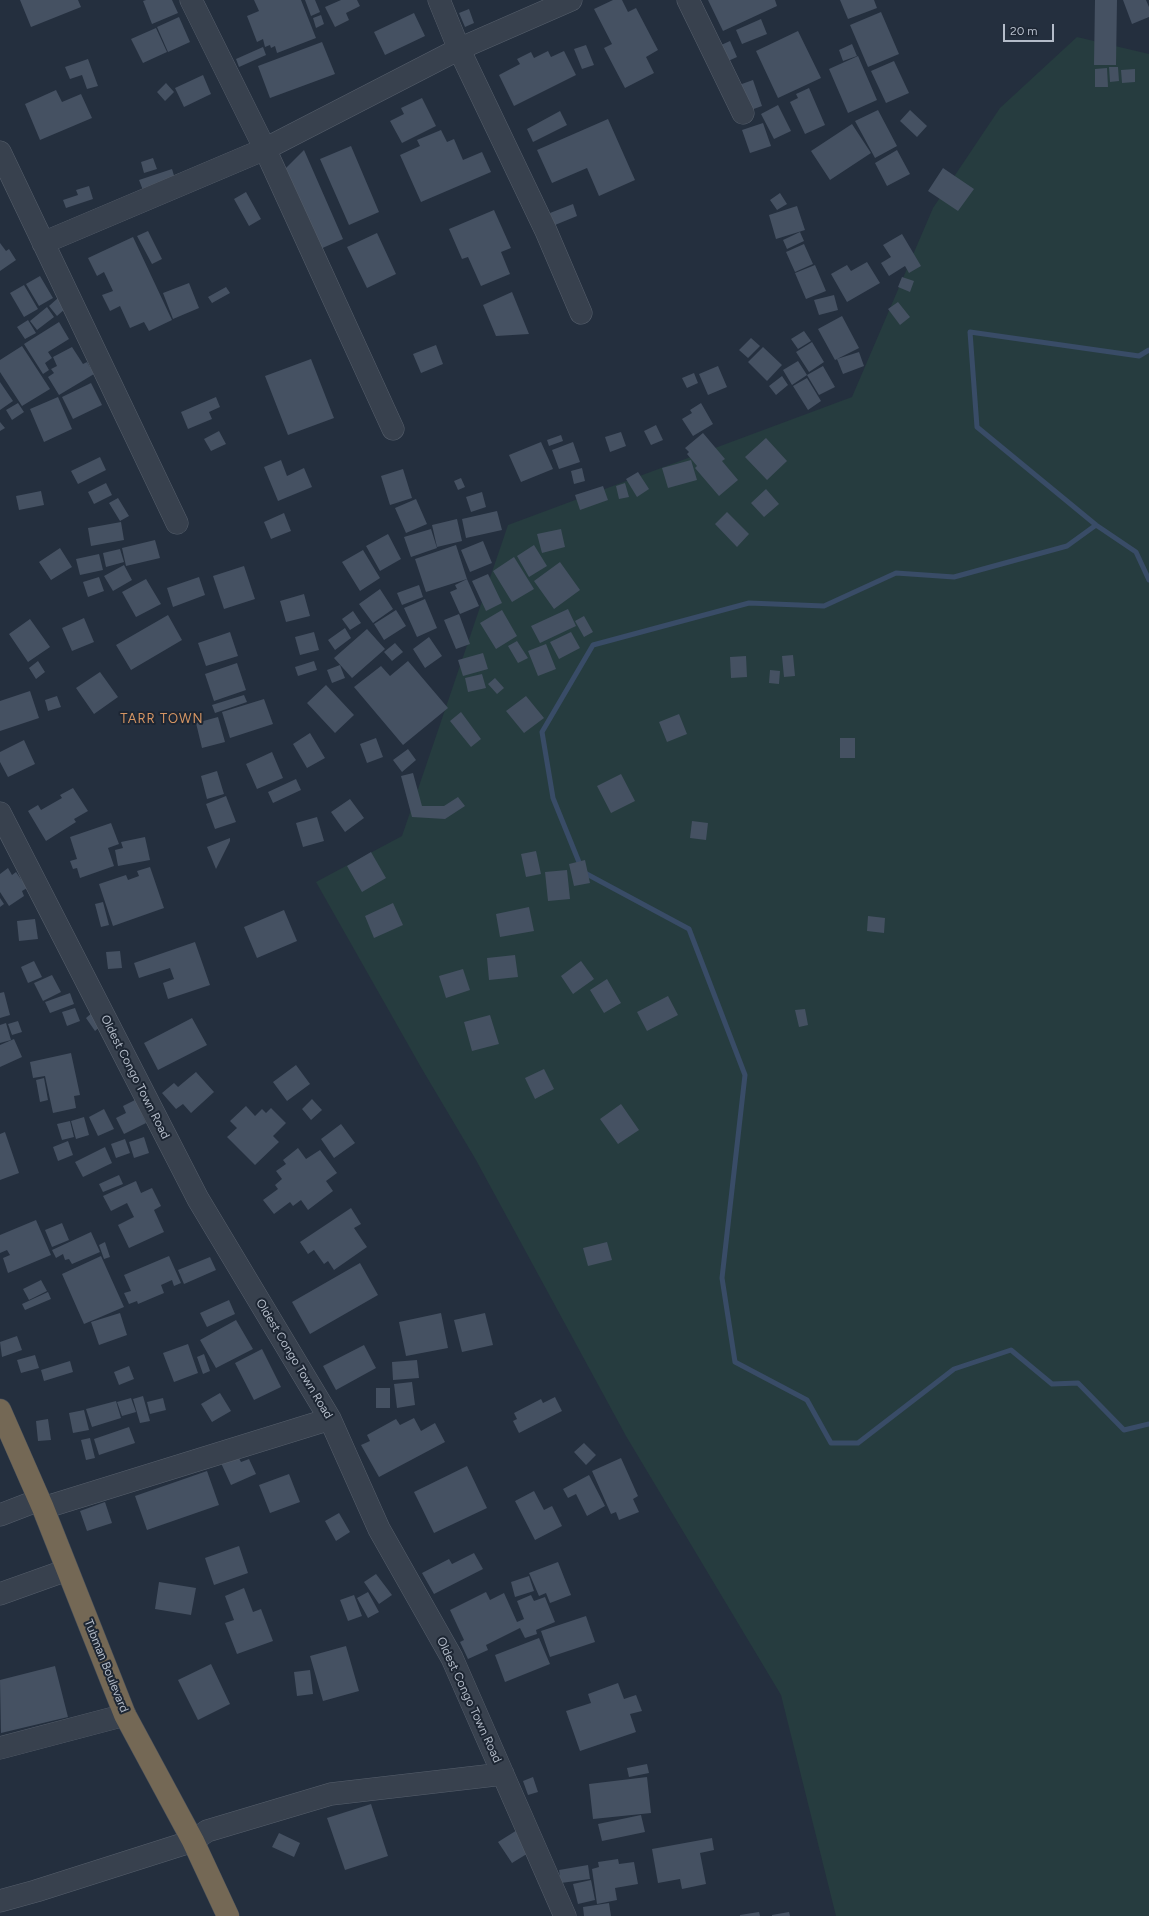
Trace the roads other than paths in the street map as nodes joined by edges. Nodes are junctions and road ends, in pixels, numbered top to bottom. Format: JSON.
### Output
{"nodes":[{"id":1,"x":191,"y":0,"type":"edge"},
{"id":2,"x":439,"y":0,"type":"edge"},
{"id":3,"x":571,"y":0,"type":"edge"},
{"id":4,"x":688,"y":0,"type":"edge"},
{"id":5,"x":459,"y":49,"type":"junction"},
{"id":6,"x":743,"y":113,"type":"dead end"},
{"id":7,"x":265,"y":150,"type":"junction"},
{"id":8,"x":0,"y":152,"type":"edge"},
{"id":9,"x":44,"y":243,"type":"junction"},
{"id":10,"x":581,"y":313,"type":"dead end"},
{"id":11,"x":393,"y":429,"type":"dead end"},
{"id":12,"x":177,"y":523,"type":"dead end"},
{"id":13,"x":0,"y":813,"type":"edge"},
{"id":14,"x":0,"y":1410,"type":"edge"},
{"id":15,"x":330,"y":1418,"type":"junction"},
{"id":16,"x":41,"y":1504,"type":"junction"},
{"id":17,"x":0,"y":1515,"type":"edge"},
{"id":18,"x":67,"y":1570,"type":"junction"},
{"id":19,"x":0,"y":1594,"type":"edge"},
{"id":20,"x":125,"y":1715,"type":"junction"},
{"id":21,"x":0,"y":1748,"type":"edge"},
{"id":22,"x":503,"y":1774,"type":"junction"},
{"id":23,"x":193,"y":1841,"type":"junction"},
{"id":24,"x":0,"y":1901,"type":"edge"},
{"id":25,"x":228,"y":1916,"type":"edge"},
{"id":26,"x":565,"y":1916,"type":"edge"}],
"edges":[{"from":1,"to":7,"type":"street"},
{"from":2,"to":5,"type":"street"},
{"from":3,"to":5,"type":"street"},
{"from":4,"to":6,"type":"street"},
{"from":5,"to":7,"type":"street"},
{"from":5,"to":10,"type":"street"},
{"from":7,"to":9,"type":"street"},
{"from":7,"to":11,"type":"street"},
{"from":8,"to":9,"type":"street"},
{"from":9,"to":12,"type":"street"},
{"from":13,"to":15,"type":"street","name":"Oldest Congo Town Road"},
{"from":14,"to":16,"type":"highway","name":"Tubman Boulevard"},
{"from":15,"to":16,"type":"street"},
{"from":15,"to":22,"type":"street","name":"Oldest Congo Town Road"},
{"from":16,"to":17,"type":"street"},
{"from":16,"to":18,"type":"highway","name":"Tubman Boulevard"},
{"from":18,"to":19,"type":"street"},
{"from":18,"to":20,"type":"highway","name":"Tubman Boulevard"},
{"from":20,"to":21,"type":"street"},
{"from":20,"to":23,"type":"highway","name":"Tubman Boulevard"},
{"from":22,"to":23,"type":"street"},
{"from":22,"to":26,"type":"street","name":"Oldest Congo Town Road"},
{"from":23,"to":24,"type":"street"},
{"from":23,"to":25,"type":"highway","name":"Tubman Boulevard"}]}
